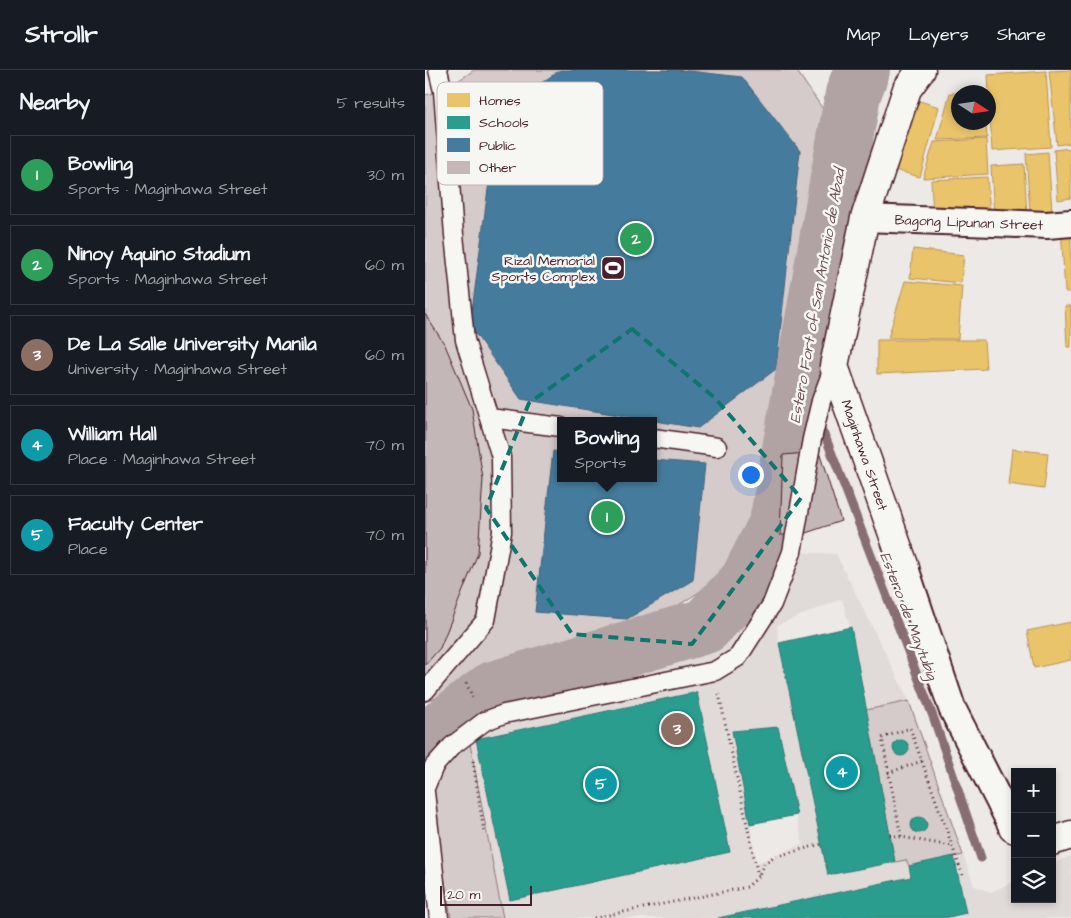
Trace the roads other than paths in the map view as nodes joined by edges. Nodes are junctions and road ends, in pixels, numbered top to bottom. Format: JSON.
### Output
{"nodes":[{"id":1,"x":921,"y":70,"type":"edge"},
{"id":2,"x":450,"y":185,"type":"edge"},
{"id":3,"x":865,"y":218,"type":"junction"},
{"id":4,"x":1071,"y":223,"type":"edge"},
{"id":5,"x":834,"y":366,"type":"junction"},
{"id":6,"x":489,"y":418,"type":"junction"},
{"id":7,"x":557,"y":426,"type":"edge"},
{"id":8,"x":657,"y":438,"type":"edge"},
{"id":9,"x":717,"y":446,"type":"dead end"},
{"id":10,"x":905,"y":568,"type":"joint"},
{"id":11,"x":425,"y":691,"type":"edge"},
{"id":12,"x":425,"y":788,"type":"edge"},
{"id":13,"x":425,"y":792,"type":"edge"},
{"id":14,"x":1011,"y":823,"type":"edge"},
{"id":15,"x":1071,"y":835,"type":"edge"},
{"id":16,"x":1056,"y":840,"type":"edge"},
{"id":17,"x":439,"y":918,"type":"edge"}],
"edges":[{"from":1,"to":3,"type":"street"},
{"from":2,"to":6,"type":"lane"},
{"from":3,"to":4,"type":"street","name":"Bagong Lipunan Street"},
{"from":3,"to":5,"type":"street"},
{"from":5,"to":10,"type":"street","name":"Maginhawa Street"},
{"from":5,"to":12,"type":"lane"},
{"from":6,"to":7,"type":"lane"},
{"from":6,"to":11,"type":"lane"},
{"from":8,"to":9,"type":"lane"},
{"from":10,"to":14,"type":"street","name":"Maginhawa Street"},
{"from":13,"to":17,"type":"lane"},
{"from":15,"to":16,"type":"street"}]}
